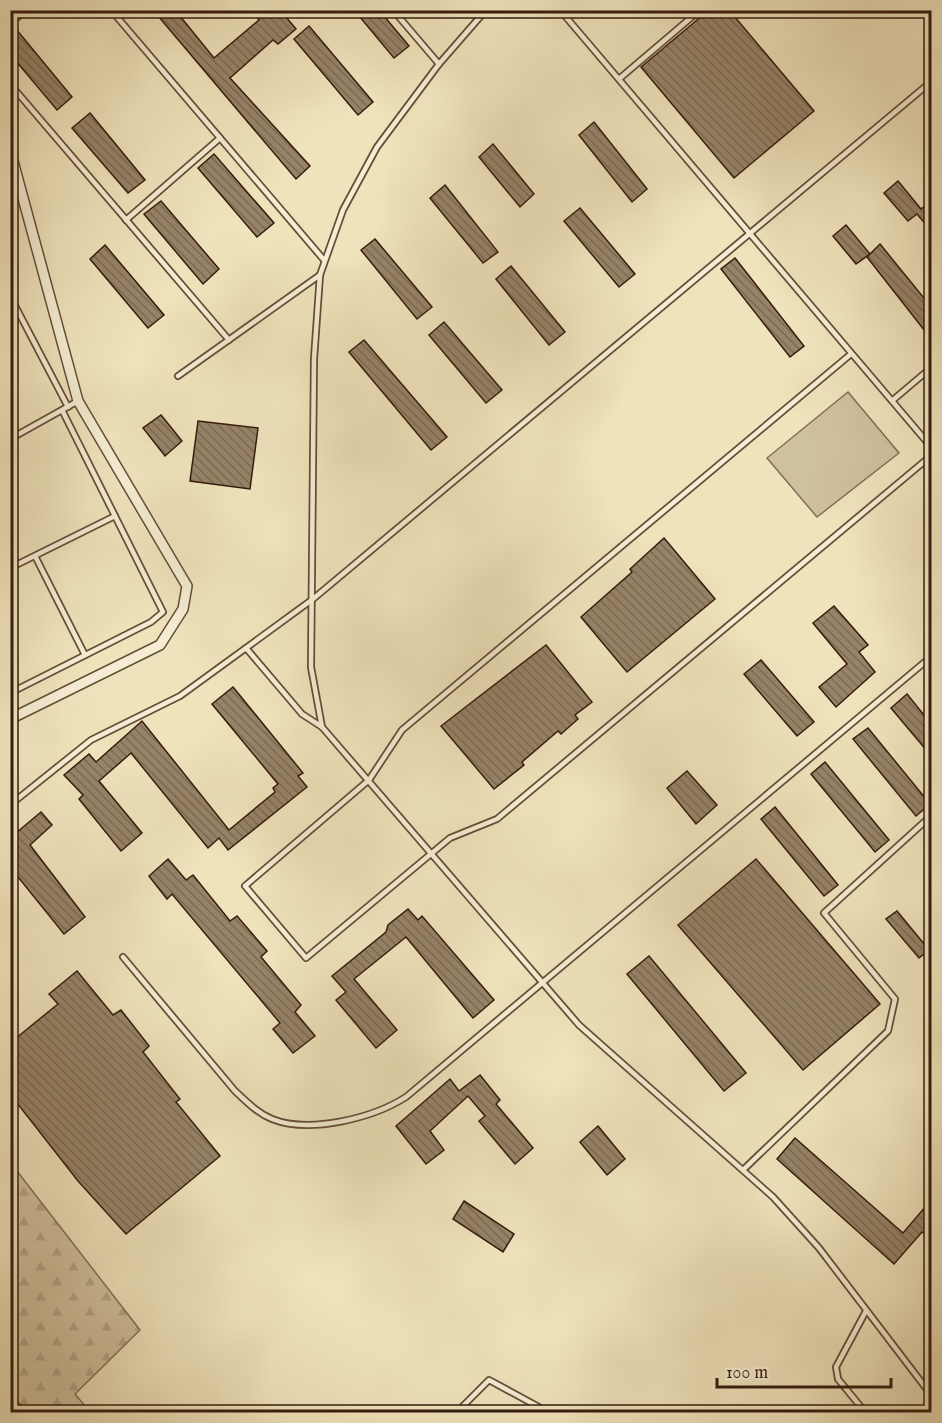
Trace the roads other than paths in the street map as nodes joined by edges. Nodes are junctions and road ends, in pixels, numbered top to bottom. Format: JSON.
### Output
{"nodes":[{"id":1,"x":26,"y":10,"type":"edge"},
{"id":2,"x":111,"y":10,"type":"edge"},
{"id":3,"x":393,"y":10,"type":"edge"},
{"id":4,"x":486,"y":10,"type":"edge"},
{"id":5,"x":560,"y":10,"type":"edge"},
{"id":6,"x":700,"y":10,"type":"edge"},
{"id":7,"x":10,"y":24,"type":"edge"},
{"id":8,"x":439,"y":64,"type":"junction"},
{"id":9,"x":619,"y":79,"type":"junction"},
{"id":10,"x":932,"y":81,"type":"edge"},
{"id":11,"x":10,"y":84,"type":"edge"},
{"id":12,"x":220,"y":138,"type":"junction"},
{"id":13,"x":11,"y":152,"type":"edge"},
{"id":14,"x":126,"y":220,"type":"junction"},
{"id":15,"x":749,"y":233,"type":"junction"},
{"id":16,"x":324,"y":260,"type":"junction"},
{"id":17,"x":320,"y":275,"type":"junction"},
{"id":18,"x":10,"y":296,"type":"edge"},
{"id":19,"x":229,"y":340,"type":"junction"},
{"id":20,"x":851,"y":354,"type":"junction"},
{"id":21,"x":932,"y":368,"type":"edge"},
{"id":22,"x":178,"y":376,"type":"dead end"},
{"id":23,"x":78,"y":400,"type":"junction"},
{"id":24,"x":892,"y":400,"type":"junction"},
{"id":25,"x":68,"y":407,"type":"junction"},
{"id":26,"x":62,"y":410,"type":"junction"},
{"id":27,"x":10,"y":440,"type":"edge"},
{"id":28,"x":932,"y":448,"type":"edge"},
{"id":29,"x":932,"y":455,"type":"edge"},
{"id":30,"x":115,"y":516,"type":"junction"},
{"id":31,"x":34,"y":556,"type":"junction"},
{"id":32,"x":10,"y":568,"type":"edge"},
{"id":33,"x":313,"y":599,"type":"junction"},
{"id":34,"x":246,"y":648,"type":"junction"},
{"id":35,"x":85,"y":656,"type":"junction"},
{"id":36,"x":932,"y":656,"type":"edge"},
{"id":37,"x":10,"y":693,"type":"edge"},
{"id":38,"x":10,"y":719,"type":"edge"},
{"id":39,"x":322,"y":727,"type":"junction"},
{"id":40,"x":369,"y":780,"type":"junction"},
{"id":41,"x":10,"y":806,"type":"edge"},
{"id":42,"x":932,"y":815,"type":"edge"},
{"id":43,"x":431,"y":854,"type":"junction"},
{"id":44,"x":123,"y":957,"type":"dead end"},
{"id":45,"x":542,"y":984,"type":"junction"},
{"id":46,"x":743,"y":1170,"type":"junction"},
{"id":47,"x":866,"y":1311,"type":"junction"},
{"id":48,"x":932,"y":1396,"type":"edge"},
{"id":49,"x":10,"y":1401,"type":"edge"},
{"id":50,"x":25,"y":1413,"type":"edge"},
{"id":51,"x":457,"y":1413,"type":"edge"},
{"id":52,"x":548,"y":1413,"type":"edge"},
{"id":53,"x":865,"y":1413,"type":"edge"}],
"edges":[{"from":1,"to":7,"type":"lane"},
{"from":2,"to":12,"type":"lane"},
{"from":3,"to":8,"type":"lane"},
{"from":4,"to":8,"type":"lane"},
{"from":5,"to":9,"type":"lane"},
{"from":6,"to":9,"type":"lane"},
{"from":8,"to":16,"type":"lane"},
{"from":9,"to":15,"type":"lane"},
{"from":10,"to":15,"type":"lane"},
{"from":11,"to":14,"type":"lane"},
{"from":12,"to":14,"type":"lane"},
{"from":12,"to":16,"type":"lane"},
{"from":13,"to":23,"type":"street"},
{"from":14,"to":19,"type":"lane"},
{"from":15,"to":20,"type":"lane"},
{"from":15,"to":33,"type":"lane"},
{"from":16,"to":17,"type":"lane"},
{"from":17,"to":19,"type":"lane"},
{"from":17,"to":33,"type":"lane"},
{"from":18,"to":25,"type":"lane"},
{"from":19,"to":22,"type":"lane"},
{"from":20,"to":24,"type":"lane"},
{"from":20,"to":40,"type":"lane"},
{"from":21,"to":24,"type":"lane"},
{"from":23,"to":25,"type":"lane"},
{"from":23,"to":38,"type":"street"},
{"from":24,"to":28,"type":"lane"},
{"from":25,"to":26,"type":"lane"},
{"from":26,"to":27,"type":"lane"},
{"from":26,"to":30,"type":"lane"},
{"from":29,"to":43,"type":"lane"},
{"from":30,"to":31,"type":"lane"},
{"from":30,"to":35,"type":"lane"},
{"from":31,"to":32,"type":"lane"},
{"from":31,"to":35,"type":"lane"},
{"from":33,"to":34,"type":"lane"},
{"from":33,"to":39,"type":"lane"},
{"from":34,"to":39,"type":"lane"},
{"from":34,"to":41,"type":"lane"},
{"from":35,"to":37,"type":"lane"},
{"from":36,"to":45,"type":"lane"},
{"from":39,"to":40,"type":"lane"},
{"from":40,"to":43,"type":"lane"},
{"from":40,"to":43,"type":"lane"},
{"from":42,"to":46,"type":"lane"},
{"from":43,"to":45,"type":"lane"},
{"from":44,"to":45,"type":"lane"},
{"from":45,"to":46,"type":"lane"},
{"from":46,"to":47,"type":"lane"},
{"from":47,"to":48,"type":"lane"},
{"from":47,"to":53,"type":"lane"},
{"from":49,"to":50,"type":"lane"},
{"from":51,"to":52,"type":"lane"}]}
